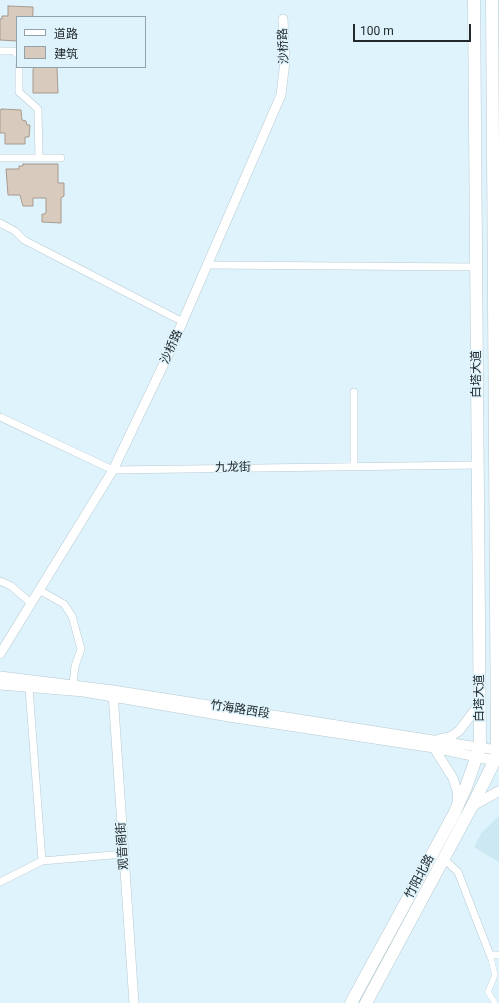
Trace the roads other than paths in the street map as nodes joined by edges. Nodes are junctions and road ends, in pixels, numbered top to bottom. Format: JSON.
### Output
{"nodes":[{"id":1,"x":474,"y":0,"type":"edge"},
{"id":2,"x":492,"y":0,"type":"edge"},
{"id":3,"x":283,"y":18,"type":"dead end"},
{"id":4,"x":0,"y":51,"type":"edge"},
{"id":5,"x":16,"y":53,"type":"edge"},
{"id":6,"x":19,"y":68,"type":"edge"},
{"id":7,"x":0,"y":158,"type":"edge"},
{"id":8,"x":39,"y":158,"type":"junction"},
{"id":9,"x":61,"y":158,"type":"dead end"},
{"id":10,"x":0,"y":223,"type":"edge"},
{"id":11,"x":207,"y":265,"type":"junction"},
{"id":12,"x":476,"y":267,"type":"junction"},
{"id":13,"x":182,"y":322,"type":"junction"},
{"id":14,"x":497,"y":354,"type":"edge"},
{"id":15,"x":354,"y":392,"type":"dead end"},
{"id":16,"x":0,"y":417,"type":"edge"},
{"id":17,"x":478,"y":465,"type":"junction"},
{"id":18,"x":354,"y":467,"type":"junction"},
{"id":19,"x":113,"y":470,"type":"junction"},
{"id":20,"x":0,"y":581,"type":"edge"},
{"id":21,"x":39,"y":590,"type":"junction"},
{"id":22,"x":31,"y":603,"type":"junction"},
{"id":23,"x":1,"y":649,"type":"edge"},
{"id":24,"x":0,"y":676,"type":"edge"},
{"id":25,"x":73,"y":684,"type":"junction"},
{"id":26,"x":0,"y":685,"type":"edge"},
{"id":27,"x":29,"y":688,"type":"junction"},
{"id":28,"x":113,"y":694,"type":"junction"},
{"id":29,"x":480,"y":703,"type":"junction"},
{"id":30,"x":498,"y":706,"type":"edge"},
{"id":31,"x":434,"y":744,"type":"junction"},
{"id":32,"x":479,"y":752,"type":"junction"},
{"id":33,"x":497,"y":755,"type":"edge"},
{"id":34,"x":499,"y":791,"type":"edge"},
{"id":35,"x":458,"y":805,"type":"junction"},
{"id":36,"x":472,"y":806,"type":"junction"},
{"id":37,"x":124,"y":854,"type":"junction"},
{"id":38,"x":444,"y":859,"type":"junction"},
{"id":39,"x":42,"y":861,"type":"junction"},
{"id":40,"x":0,"y":882,"type":"edge"},
{"id":41,"x":490,"y":955,"type":"junction"},
{"id":42,"x":499,"y":955,"type":"edge"},
{"id":43,"x":134,"y":1003,"type":"edge"},
{"id":44,"x":351,"y":1003,"type":"edge"},
{"id":45,"x":366,"y":1003,"type":"edge"},
{"id":46,"x":495,"y":1003,"type":"edge"}],
"edges":[{"from":1,"to":12,"type":"highway","name":"白塔大道"},
{"from":2,"to":14,"type":"highway","name":"白塔大道"},
{"from":3,"to":11,"type":"street","name":"沙桥路"},
{"from":4,"to":5,"type":"street"},
{"from":6,"to":8,"type":"street"},
{"from":7,"to":8,"type":"street"},
{"from":8,"to":9,"type":"street"},
{"from":10,"to":13,"type":"street"},
{"from":11,"to":12,"type":"street"},
{"from":11,"to":13,"type":"street","name":"沙桥路"},
{"from":12,"to":17,"type":"highway","name":"白塔大道"},
{"from":13,"to":19,"type":"street","name":"沙桥路"},
{"from":14,"to":30,"type":"highway","name":"白塔大道"},
{"from":15,"to":18,"type":"street"},
{"from":16,"to":19,"type":"street"},
{"from":17,"to":18,"type":"street","name":"九龙街"},
{"from":17,"to":29,"type":"highway","name":"白塔大道"},
{"from":18,"to":19,"type":"street","name":"九龙街"},
{"from":19,"to":21,"type":"street","name":"沙桥路"},
{"from":20,"to":22,"type":"street"},
{"from":21,"to":22,"type":"street","name":"沙桥路"},
{"from":21,"to":25,"type":"street"},
{"from":22,"to":23,"type":"street","name":"沙桥路"},
{"from":24,"to":25,"type":"street","name":"竹海路西段"},
{"from":25,"to":28,"type":"street","name":"竹海路西段"},
{"from":26,"to":27,"type":"street","name":"竹海路西段"},
{"from":27,"to":28,"type":"street","name":"竹海路西段"},
{"from":27,"to":39,"type":"street"},
{"from":28,"to":31,"type":"street","name":"竹海路西段"},
{"from":28,"to":37,"type":"street","name":"观音阁街"},
{"from":29,"to":31,"type":"street"},
{"from":29,"to":32,"type":"highway","name":"白塔大道"},
{"from":30,"to":33,"type":"highway","name":"白塔大道"},
{"from":31,"to":32,"type":"street","name":"竹海路西段"},
{"from":31,"to":35,"type":"street"},
{"from":32,"to":33,"type":"main road"},
{"from":32,"to":35,"type":"highway","name":"竹阳北路"},
{"from":33,"to":36,"type":"highway","name":"竹阳北路"},
{"from":34,"to":36,"type":"main road"},
{"from":35,"to":44,"type":"highway","name":"竹阳北路"},
{"from":36,"to":38,"type":"highway","name":"竹阳北路"},
{"from":37,"to":39,"type":"street"},
{"from":37,"to":43,"type":"street","name":"观音阁街"},
{"from":38,"to":41,"type":"street"},
{"from":38,"to":45,"type":"highway","name":"竹阳北路"},
{"from":39,"to":40,"type":"street"},
{"from":41,"to":42,"type":"street"},
{"from":41,"to":46,"type":"street"}]}
